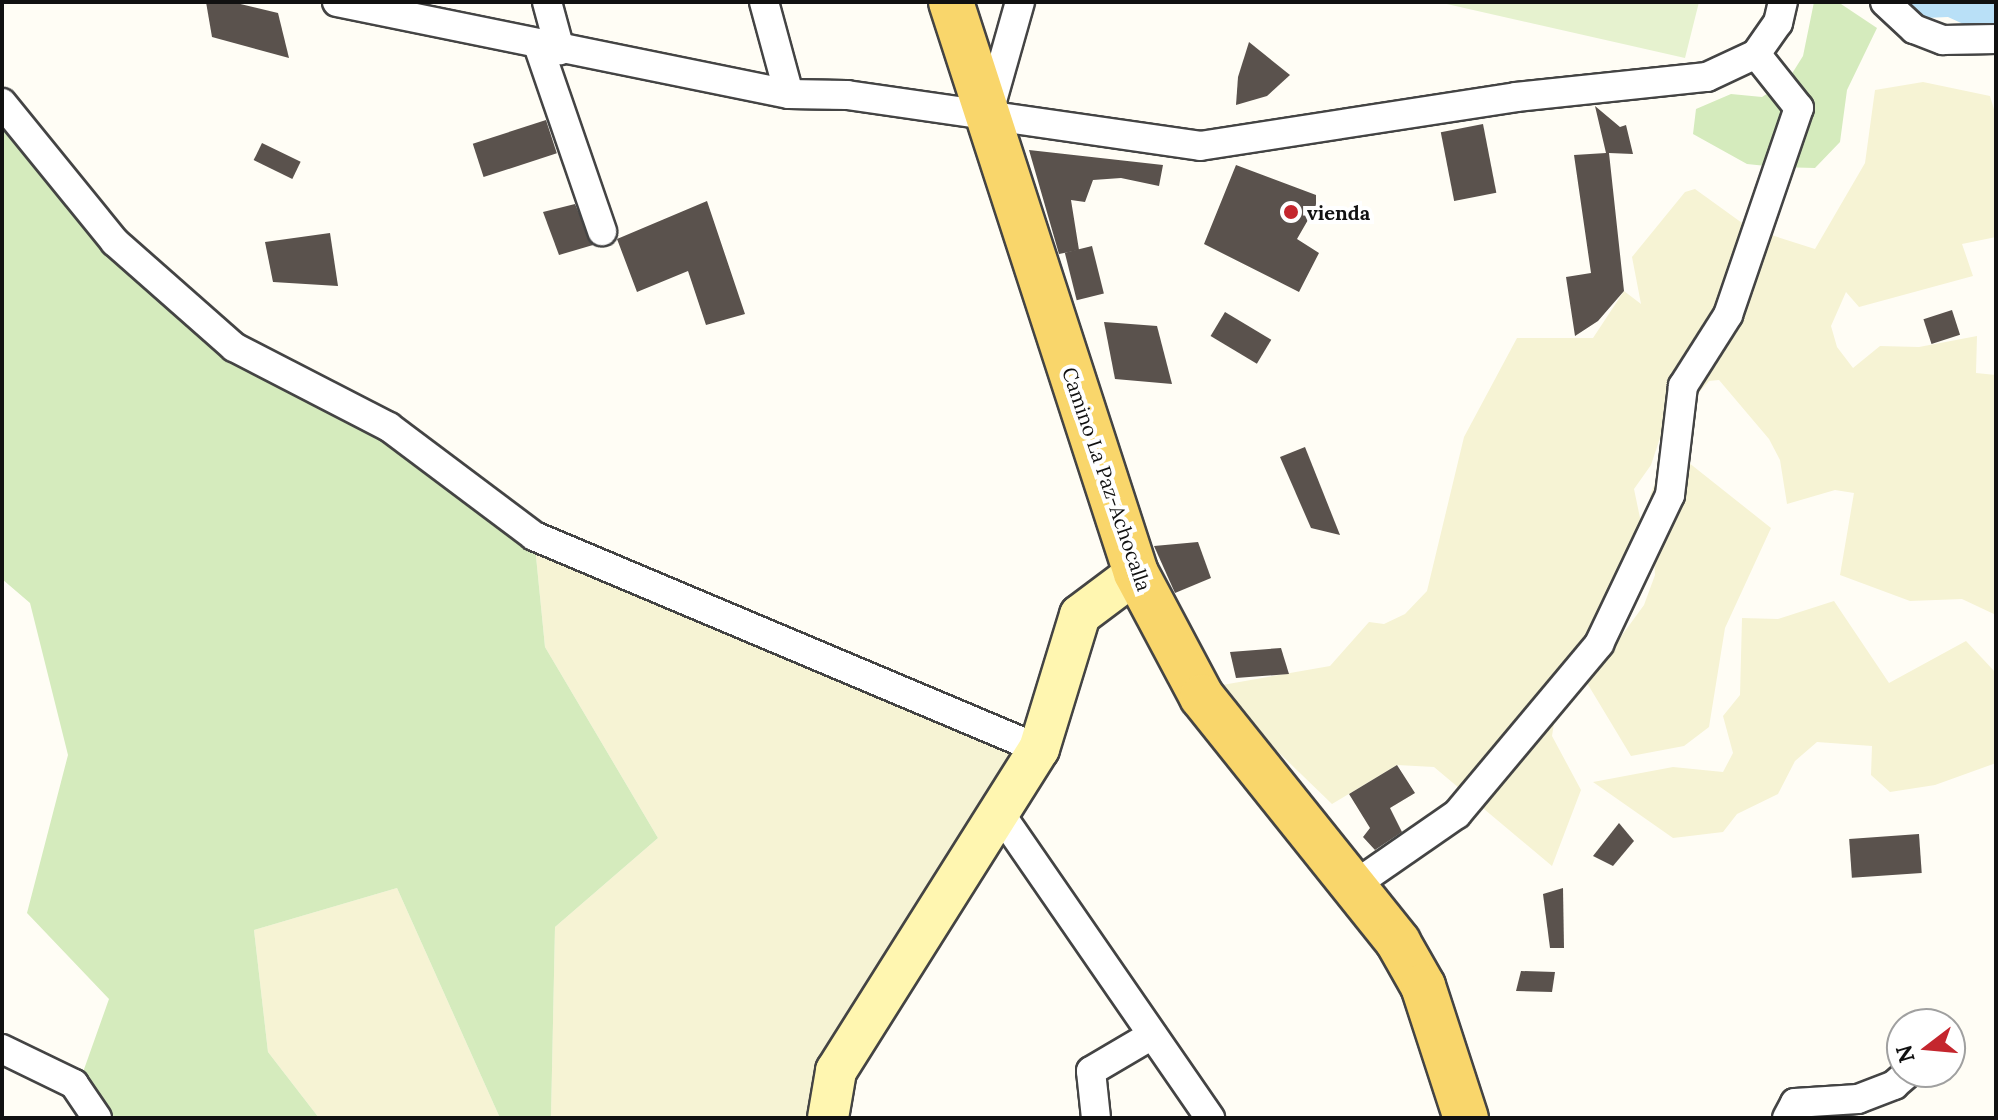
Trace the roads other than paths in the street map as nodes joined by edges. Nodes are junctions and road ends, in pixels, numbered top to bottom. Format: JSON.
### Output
{"nodes":[{"id":1,"x":337,"y":2,"type":"edge"},
{"id":2,"x":547,"y":2,"type":"edge"},
{"id":3,"x":764,"y":2,"type":"edge"},
{"id":4,"x":951,"y":2,"type":"edge"},
{"id":5,"x":1020,"y":2,"type":"edge"},
{"id":6,"x":1885,"y":2,"type":"edge"},
{"id":7,"x":1786,"y":9,"type":"edge"},
{"id":8,"x":1996,"y":39,"type":"edge"},
{"id":9,"x":549,"y":47,"type":"junction"},
{"id":10,"x":1756,"y":54,"type":"junction"},
{"id":11,"x":789,"y":94,"type":"junction"},
{"id":12,"x":2,"y":103,"type":"edge"},
{"id":13,"x":988,"y":116,"type":"junction"},
{"id":14,"x":602,"y":231,"type":"dead end"},
{"id":15,"x":1136,"y":573,"type":"junction"},
{"id":16,"x":1039,"y":749,"type":"junction"},
{"id":17,"x":999,"y":812,"type":"junction"},
{"id":18,"x":1353,"y":886,"type":"junction"},
{"id":19,"x":1152,"y":1035,"type":"junction"},
{"id":20,"x":2,"y":1049,"type":"edge"},
{"id":21,"x":1886,"y":1088,"type":"edge"},
{"id":22,"x":97,"y":1118,"type":"edge"},
{"id":23,"x":828,"y":1118,"type":"edge"},
{"id":24,"x":1096,"y":1118,"type":"edge"},
{"id":25,"x":1210,"y":1118,"type":"edge"},
{"id":26,"x":1466,"y":1118,"type":"edge"},
{"id":27,"x":1787,"y":1118,"type":"edge"}],
"edges":[{"from":1,"to":9,"type":"street"},
{"from":2,"to":9,"type":"street"},
{"from":3,"to":11,"type":"street"},
{"from":4,"to":13,"type":"main road","name":"Camino La Paz-Achocalla"},
{"from":5,"to":13,"type":"street"},
{"from":6,"to":8,"type":"street"},
{"from":7,"to":10,"type":"street"},
{"from":9,"to":11,"type":"street"},
{"from":9,"to":14,"type":"street"},
{"from":10,"to":13,"type":"street"},
{"from":10,"to":18,"type":"street"},
{"from":11,"to":13,"type":"street"},
{"from":12,"to":16,"type":"street"},
{"from":13,"to":15,"type":"main road","name":"Camino La Paz-Achocalla"},
{"from":15,"to":16,"type":"main road"},
{"from":15,"to":18,"type":"main road","name":"Camino La Paz-Achocalla"},
{"from":16,"to":17,"type":"main road"},
{"from":17,"to":19,"type":"street"},
{"from":17,"to":23,"type":"main road"},
{"from":18,"to":26,"type":"main road","name":"Camino La Paz-Achocalla"},
{"from":19,"to":24,"type":"street"},
{"from":19,"to":25,"type":"street"},
{"from":20,"to":22,"type":"street"},
{"from":21,"to":27,"type":"street"}]}
